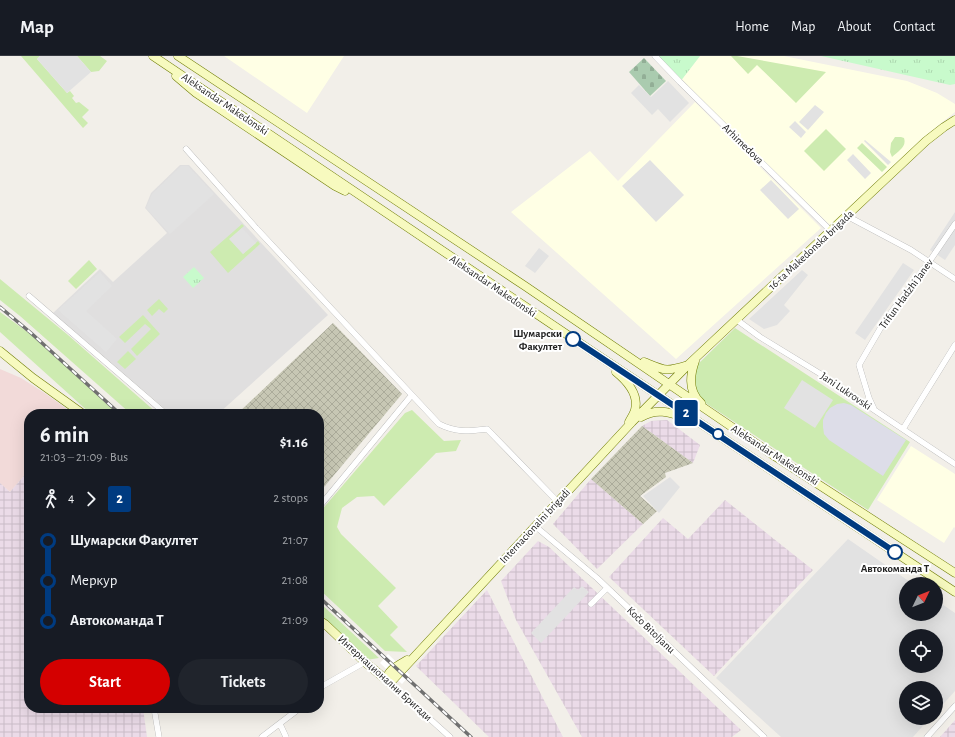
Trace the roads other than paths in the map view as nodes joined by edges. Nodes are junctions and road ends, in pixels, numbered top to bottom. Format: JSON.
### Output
{"nodes":[{"id":1,"x":154,"y":56,"type":"edge"},
{"id":2,"x":178,"y":56,"type":"edge"},
{"id":3,"x":655,"y":56,"type":"edge"},
{"id":4,"x":955,"y":120,"type":"edge"},
{"id":5,"x":186,"y":149,"type":"dead end"},
{"id":6,"x":846,"y":216,"type":"junction"},
{"id":7,"x":955,"y":224,"type":"edge"},
{"id":8,"x":831,"y":231,"type":"junction"},
{"id":9,"x":929,"y":262,"type":"junction"},
{"id":10,"x":955,"y":279,"type":"edge"},
{"id":11,"x":29,"y":296,"type":"dead end"},
{"id":12,"x":737,"y":320,"type":"junction"},
{"id":13,"x":955,"y":345,"type":"edge"},
{"id":14,"x":0,"y":351,"type":"edge"},
{"id":15,"x":596,"y":354,"type":"junction"},
{"id":16,"x":628,"y":356,"type":"junction"},
{"id":17,"x":692,"y":361,"type":"junction"},
{"id":18,"x":669,"y":384,"type":"junction"},
{"id":19,"x":658,"y":395,"type":"junction"},
{"id":20,"x":411,"y":396,"type":"junction"},
{"id":21,"x":76,"y":409,"type":"edge"},
{"id":22,"x":160,"y":409,"type":"edge"},
{"id":23,"x":875,"y":410,"type":"junction"},
{"id":24,"x":715,"y":416,"type":"junction"},
{"id":25,"x":633,"y":421,"type":"junction"},
{"id":26,"x":700,"y":423,"type":"junction"},
{"id":27,"x":627,"y":427,"type":"junction"},
{"id":28,"x":903,"y":428,"type":"junction"},
{"id":29,"x":955,"y":464,"type":"edge"},
{"id":30,"x":324,"y":501,"type":"edge"},
{"id":31,"x":557,"y":502,"type":"junction"},
{"id":32,"x":535,"y":526,"type":"junction"},
{"id":33,"x":955,"y":573,"type":"edge"},
{"id":34,"x":607,"y":588,"type":"junction"},
{"id":35,"x":955,"y":592,"type":"edge"},
{"id":36,"x":591,"y":604,"type":"dead end"},
{"id":37,"x":324,"y":623,"type":"edge"},
{"id":38,"x":413,"y":657,"type":"junction"},
{"id":39,"x":365,"y":662,"type":"junction"},
{"id":40,"x":392,"y":668,"type":"junction"},
{"id":41,"x":388,"y":682,"type":"junction"},
{"id":42,"x":324,"y":685,"type":"edge"},
{"id":43,"x":955,"y":706,"type":"edge"},
{"id":44,"x":155,"y":713,"type":"edge"},
{"id":45,"x":294,"y":713,"type":"edge"},
{"id":46,"x":280,"y":724,"type":"junction"},
{"id":47,"x":159,"y":737,"type":"edge"},
{"id":48,"x":262,"y":737,"type":"edge"},
{"id":49,"x":286,"y":737,"type":"edge"},
{"id":50,"x":450,"y":737,"type":"edge"},
{"id":51,"x":764,"y":737,"type":"edge"},
{"id":52,"x":927,"y":737,"type":"edge"}],
"edges":[{"from":1,"to":15,"type":"street","name":"Aleksandar Makedonski"},
{"from":2,"to":16,"type":"street","name":"Aleksandar Makedonski"},
{"from":3,"to":8,"type":"street","name":"Arhimedova"},
{"from":4,"to":6,"type":"street","name":"16-ta Makedonska brigada"},
{"from":5,"to":20,"type":"street"},
{"from":6,"to":8,"type":"street","name":"16-ta Makedonska brigada"},
{"from":6,"to":9,"type":"street"},
{"from":7,"to":9,"type":"street","name":"Trifun Hadzhi Janev"},
{"from":8,"to":12,"type":"street","name":"16-ta Makedonska brigada"},
{"from":9,"to":10,"type":"street"},
{"from":9,"to":23,"type":"street","name":"Trifun Hadzhi Janev"},
{"from":11,"to":22,"type":"street"},
{"from":12,"to":17,"type":"street","name":"16-ta Makedonska brigada"},
{"from":12,"to":23,"type":"street","name":"Jani Lukrovski"},
{"from":13,"to":28,"type":"street"},
{"from":14,"to":21,"type":"street"},
{"from":15,"to":19,"type":"street","name":"Aleksandar Makedonski"},
{"from":15,"to":27,"type":"street"},
{"from":16,"to":17,"type":"street"},
{"from":16,"to":18,"type":"street","name":"Aleksandar Makedonski"},
{"from":17,"to":18,"type":"street","name":"16-ta Makedonska brigada"},
{"from":17,"to":24,"type":"street"},
{"from":18,"to":19,"type":"street","name":"16-ta Makedonska brigada"},
{"from":18,"to":24,"type":"street","name":"Aleksandar Makedonski"},
{"from":19,"to":25,"type":"street","name":"Internacionalni brigadi"},
{"from":19,"to":26,"type":"street","name":"Aleksandar Makedonski"},
{"from":20,"to":30,"type":"street"},
{"from":20,"to":31,"type":"street"},
{"from":23,"to":28,"type":"street","name":"Jani Lukrovski"},
{"from":24,"to":33,"type":"street","name":"Aleksandar Makedonski"},
{"from":25,"to":26,"type":"street"},
{"from":25,"to":27,"type":"street","name":"Internacionalni brigadi"},
{"from":26,"to":35,"type":"street","name":"Aleksandar Makedonski"},
{"from":27,"to":31,"type":"street","name":"Internacionalni brigadi"},
{"from":28,"to":29,"type":"street","name":"Jani Lukrovski"},
{"from":31,"to":32,"type":"street","name":"Internacionalni brigadi"},
{"from":32,"to":34,"type":"street","name":"Kočo Bitoljanu"},
{"from":32,"to":38,"type":"street","name":"Internacionalni brigadi"},
{"from":34,"to":36,"type":"street"},
{"from":34,"to":51,"type":"street","name":"Kočo Bitoljanu"},
{"from":37,"to":39,"type":"street","name":"Интернационални Бригади"},
{"from":38,"to":40,"type":"street","name":"Internacionalni brigadi"},
{"from":38,"to":41,"type":"street","name":"Internacionalni brigadi"},
{"from":39,"to":40,"type":"street"},
{"from":39,"to":41,"type":"street","name":"Интернационални Бригади"},
{"from":39,"to":42,"type":"street"},
{"from":40,"to":41,"type":"street","name":"Интернационални Бригади"},
{"from":41,"to":50,"type":"street","name":"Интернационални Бригади"},
{"from":43,"to":52,"type":"street"},
{"from":44,"to":47,"type":"street"},
{"from":45,"to":46,"type":"street"},
{"from":46,"to":48,"type":"street"},
{"from":46,"to":49,"type":"street"}]}
